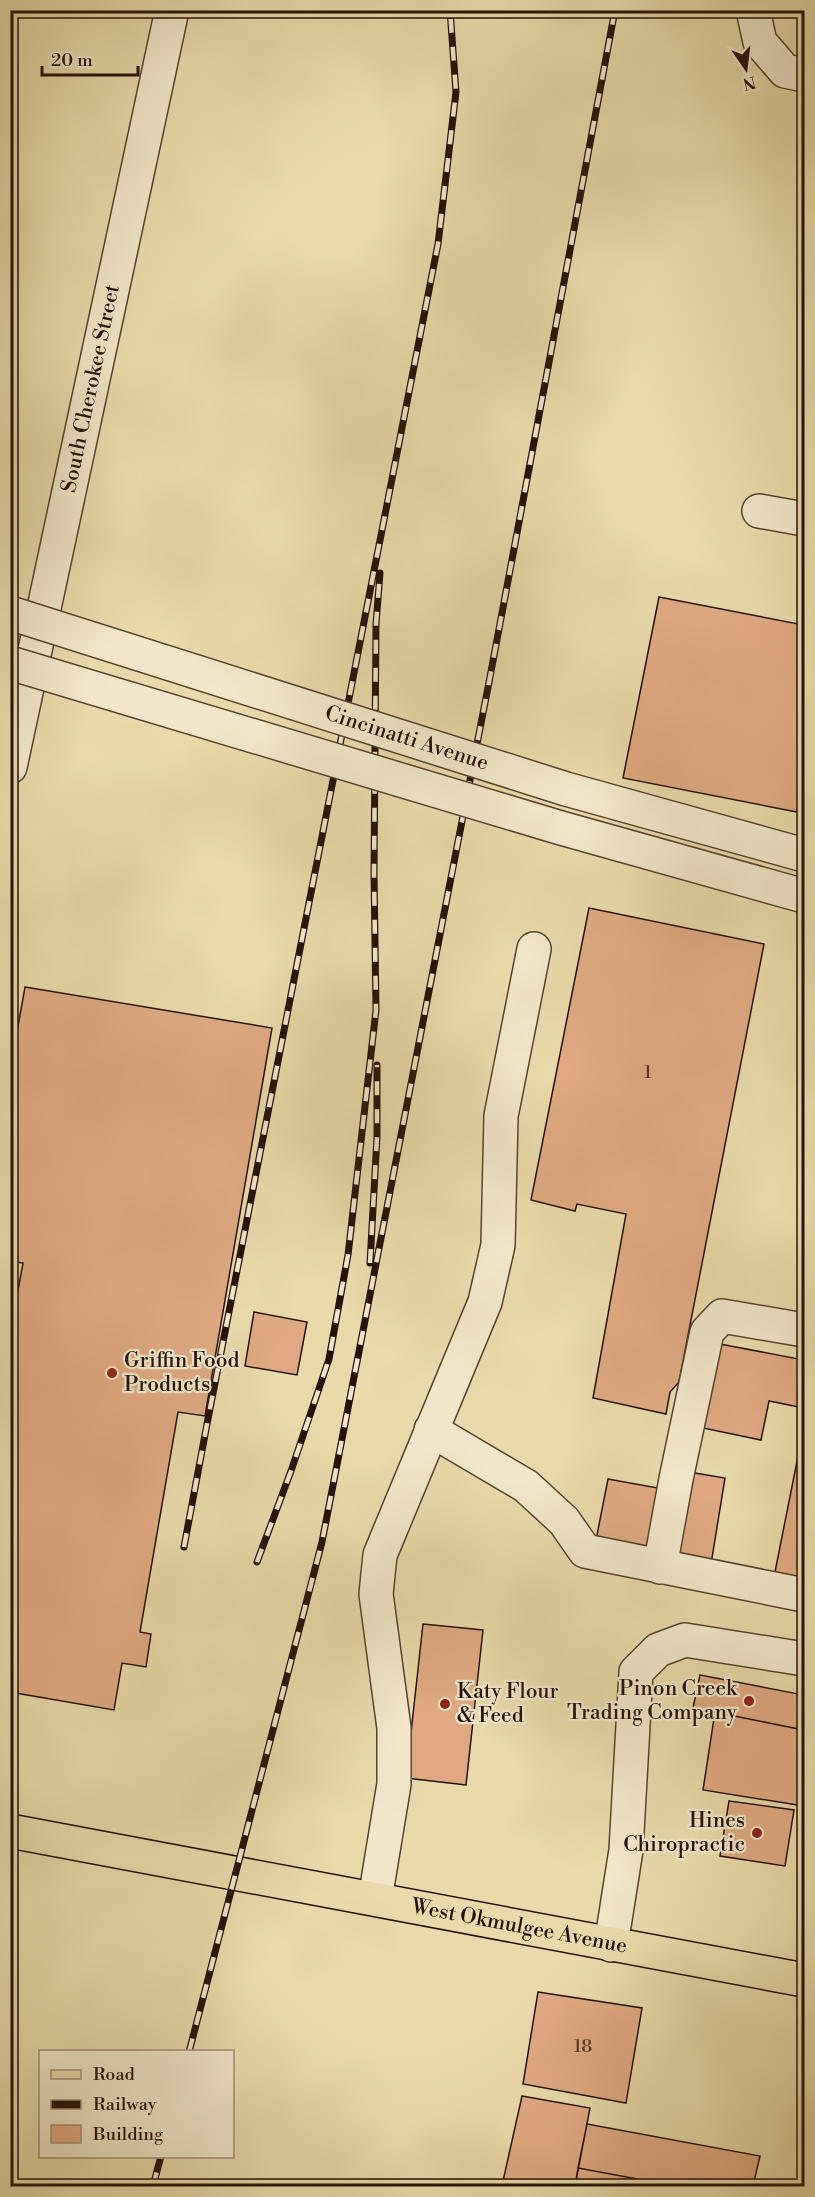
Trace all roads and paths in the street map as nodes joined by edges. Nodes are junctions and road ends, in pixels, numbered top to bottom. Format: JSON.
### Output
{"nodes":[{"id":1,"x":172,"y":10,"type":"edge"},
{"id":2,"x":753,"y":10,"type":"edge"},
{"id":3,"x":804,"y":75,"type":"edge"},
{"id":4,"x":759,"y":511,"type":"dead end"},
{"id":5,"x":804,"y":519,"type":"edge"},
{"id":6,"x":10,"y":613,"type":"edge"},
{"id":7,"x":10,"y":663,"type":"edge"},
{"id":8,"x":10,"y":767,"type":"edge"},
{"id":9,"x":804,"y":855,"type":"edge"},
{"id":10,"x":804,"y":896,"type":"edge"},
{"id":11,"x":534,"y":949,"type":"dead end"},
{"id":12,"x":804,"y":1330,"type":"edge"},
{"id":13,"x":431,"y":1430,"type":"junction"},
{"id":14,"x":660,"y":1567,"type":"junction"},
{"id":15,"x":804,"y":1595,"type":"edge"},
{"id":16,"x":804,"y":1659,"type":"edge"},
{"id":17,"x":10,"y":1831,"type":"edge"},
{"id":18,"x":375,"y":1899,"type":"junction"},
{"id":19,"x":611,"y":1945,"type":"junction"},
{"id":20,"x":804,"y":1980,"type":"edge"}],
"edges":[{"from":1,"to":8,"type":"street","name":"South Cherokee Street"},
{"from":2,"to":3,"type":"street"},
{"from":4,"to":5,"type":"street"},
{"from":6,"to":9,"type":"street","name":"Cincinatti Avenue","bridge":true},
{"from":7,"to":10,"type":"street","name":"Cincinatti Avenue","bridge":true},
{"from":11,"to":13,"type":"street"},
{"from":12,"to":14,"type":"street"},
{"from":13,"to":14,"type":"street"},
{"from":13,"to":18,"type":"street"},
{"from":14,"to":15,"type":"street"},
{"from":16,"to":19,"type":"street"},
{"from":17,"to":18,"type":"main road","name":"West Okmulgee Avenue"},
{"from":18,"to":19,"type":"main road","name":"West Okmulgee Avenue"},
{"from":19,"to":20,"type":"main road","name":"West Okmulgee Avenue"}]}
